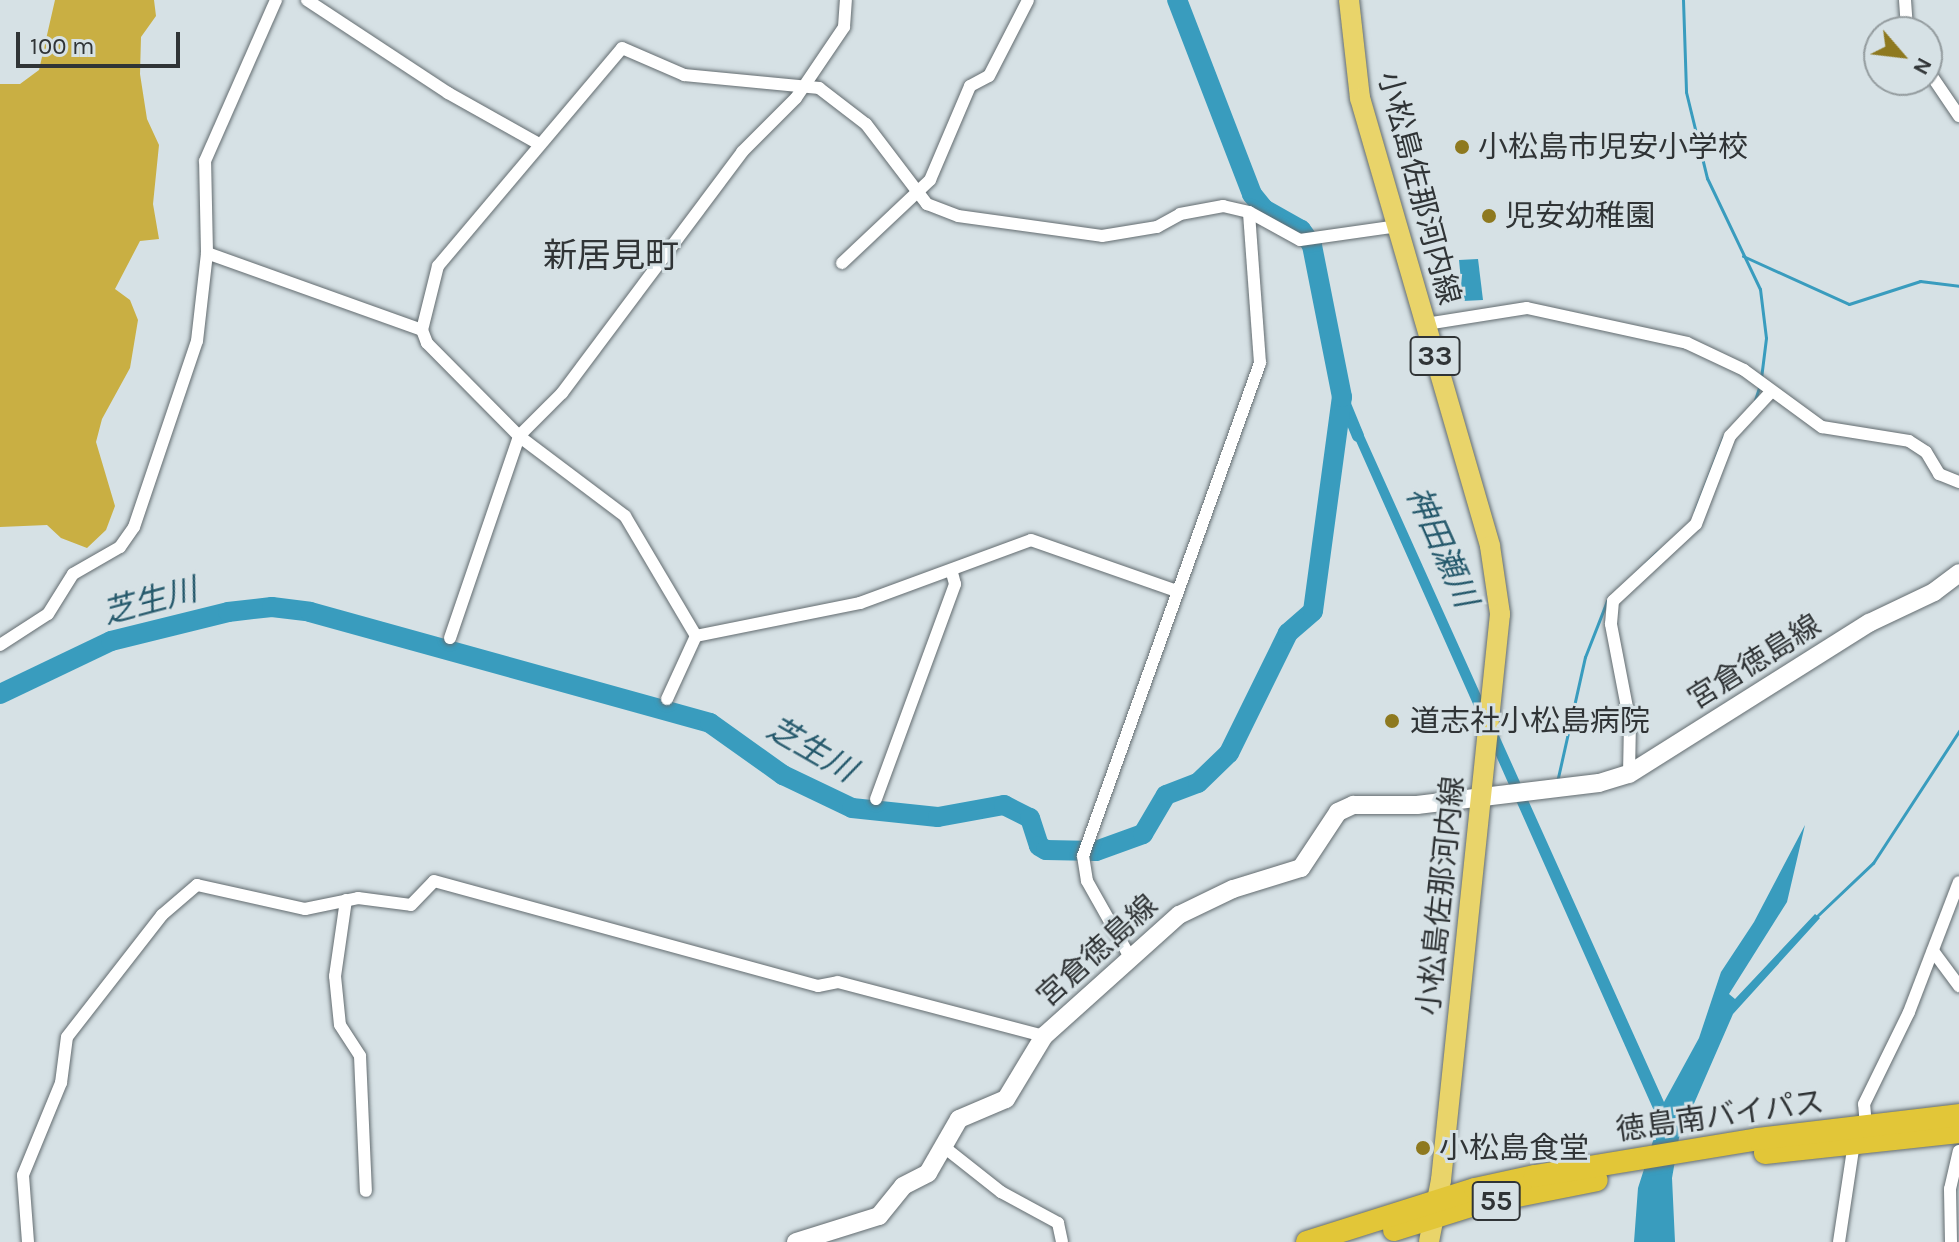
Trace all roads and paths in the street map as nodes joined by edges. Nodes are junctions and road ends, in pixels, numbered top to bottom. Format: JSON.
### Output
{"nodes":[{"id":1,"x":276,"y":0,"type":"edge"},
{"id":2,"x":307,"y":0,"type":"edge"},
{"id":3,"x":846,"y":0,"type":"edge"},
{"id":4,"x":1028,"y":0,"type":"edge"},
{"id":5,"x":1349,"y":0,"type":"edge"},
{"id":6,"x":805,"y":83,"type":"junction"},
{"id":7,"x":1943,"y":92,"type":"edge"},
{"id":8,"x":1959,"y":116,"type":"edge"},
{"id":9,"x":539,"y":144,"type":"junction"},
{"id":10,"x":918,"y":192,"type":"junction"},
{"id":11,"x":1249,"y":212,"type":"junction"},
{"id":12,"x":1398,"y":226,"type":"junction"},
{"id":13,"x":207,"y":253,"type":"junction"},
{"id":14,"x":842,"y":263,"type":"dead end"},
{"id":15,"x":1426,"y":324,"type":"junction"},
{"id":16,"x":422,"y":330,"type":"junction"},
{"id":17,"x":1770,"y":393,"type":"junction"},
{"id":18,"x":519,"y":436,"type":"junction"},
{"id":19,"x":1959,"y":482,"type":"edge"},
{"id":20,"x":952,"y":573,"type":"junction"},
{"id":21,"x":1959,"y":573,"type":"edge"},
{"id":22,"x":1177,"y":591,"type":"junction"},
{"id":23,"x":696,"y":636,"type":"junction"},
{"id":24,"x":450,"y":638,"type":"dead end"},
{"id":25,"x":0,"y":645,"type":"edge"},
{"id":26,"x":667,"y":699,"type":"dead end"},
{"id":27,"x":1629,"y":774,"type":"junction"},
{"id":28,"x":1481,"y":794,"type":"junction"},
{"id":29,"x":876,"y":799,"type":"dead end"},
{"id":30,"x":1959,"y":882,"type":"edge"},
{"id":31,"x":346,"y":900,"type":"junction"},
{"id":32,"x":1933,"y":951,"type":"junction"},
{"id":33,"x":1131,"y":959,"type":"junction"},
{"id":34,"x":1959,"y":986,"type":"edge"},
{"id":35,"x":1044,"y":1036,"type":"junction"},
{"id":36,"x":1959,"y":1115,"type":"edge"},
{"id":37,"x":1959,"y":1132,"type":"edge"},
{"id":38,"x":1860,"y":1134,"type":"junction"},
{"id":39,"x":944,"y":1147,"type":"junction"},
{"id":40,"x":1959,"y":1151,"type":"edge"},
{"id":41,"x":366,"y":1191,"type":"dead end"},
{"id":42,"x":1435,"y":1210,"type":"junction"},
{"id":43,"x":28,"y":1242,"type":"edge"},
{"id":44,"x":796,"y":1242,"type":"edge"},
{"id":45,"x":1062,"y":1242,"type":"edge"},
{"id":46,"x":1307,"y":1242,"type":"edge"},
{"id":47,"x":1357,"y":1242,"type":"edge"},
{"id":48,"x":1429,"y":1242,"type":"edge"},
{"id":49,"x":1839,"y":1242,"type":"edge"},
{"id":50,"x":1951,"y":1242,"type":"edge"}],
"edges":[{"from":1,"to":13,"type":"street"},
{"from":2,"to":9,"type":"street"},
{"from":3,"to":6,"type":"street"},
{"from":4,"to":10,"type":"street"},
{"from":5,"to":12,"type":"main road","name":"小松島佐那河内線","number":"33"},
{"from":6,"to":9,"type":"street"},
{"from":6,"to":10,"type":"street"},
{"from":6,"to":18,"type":"street"},
{"from":7,"to":8,"type":"street"},
{"from":9,"to":16,"type":"street"},
{"from":10,"to":11,"type":"street"},
{"from":10,"to":14,"type":"street"},
{"from":11,"to":12,"type":"street"},
{"from":11,"to":22,"type":"street"},
{"from":12,"to":15,"type":"main road","name":"小松島佐那河内線","number":"33"},
{"from":13,"to":16,"type":"street"},
{"from":13,"to":25,"type":"street"},
{"from":15,"to":17,"type":"street"},
{"from":15,"to":28,"type":"main road","name":"小松島佐那河内線","number":"33"},
{"from":16,"to":18,"type":"street"},
{"from":17,"to":19,"type":"street"},
{"from":17,"to":27,"type":"street"},
{"from":18,"to":23,"type":"street"},
{"from":18,"to":24,"type":"street"},
{"from":20,"to":22,"type":"street"},
{"from":20,"to":23,"type":"street"},
{"from":20,"to":29,"type":"street"},
{"from":21,"to":27,"type":"main road","name":"宮倉徳島線"},
{"from":22,"to":33,"type":"street"},
{"from":23,"to":26,"type":"street"},
{"from":27,"to":28,"type":"main road","name":"宮倉徳島線"},
{"from":28,"to":33,"type":"main road","name":"宮倉徳島線"},
{"from":28,"to":42,"type":"main road","name":"小松島佐那河内線","number":"33"},
{"from":30,"to":32,"type":"street"},
{"from":31,"to":35,"type":"street"},
{"from":31,"to":41,"type":"street"},
{"from":31,"to":43,"type":"street"},
{"from":32,"to":34,"type":"street"},
{"from":32,"to":38,"type":"street"},
{"from":33,"to":35,"type":"main road","name":"宮倉徳島線"},
{"from":35,"to":39,"type":"main road","name":"宮倉徳島線"},
{"from":36,"to":38,"type":"highway","name":"徳島南バイパス","number":"55"},
{"from":37,"to":38,"type":"highway","name":"徳島南バイパス","number":"55"},
{"from":38,"to":42,"type":"highway","name":"徳島南バイパス","number":"55"},
{"from":38,"to":49,"type":"street"},
{"from":39,"to":44,"type":"main road","name":"宮倉徳島線"},
{"from":39,"to":45,"type":"street"},
{"from":40,"to":50,"type":"street"},
{"from":42,"to":46,"type":"highway","name":"徳島南バイパス","number":"55"},
{"from":42,"to":47,"type":"highway","name":"徳島南バイパス","number":"55"},
{"from":42,"to":48,"type":"main road","name":"小松島佐那河内線","number":"33"}]}
